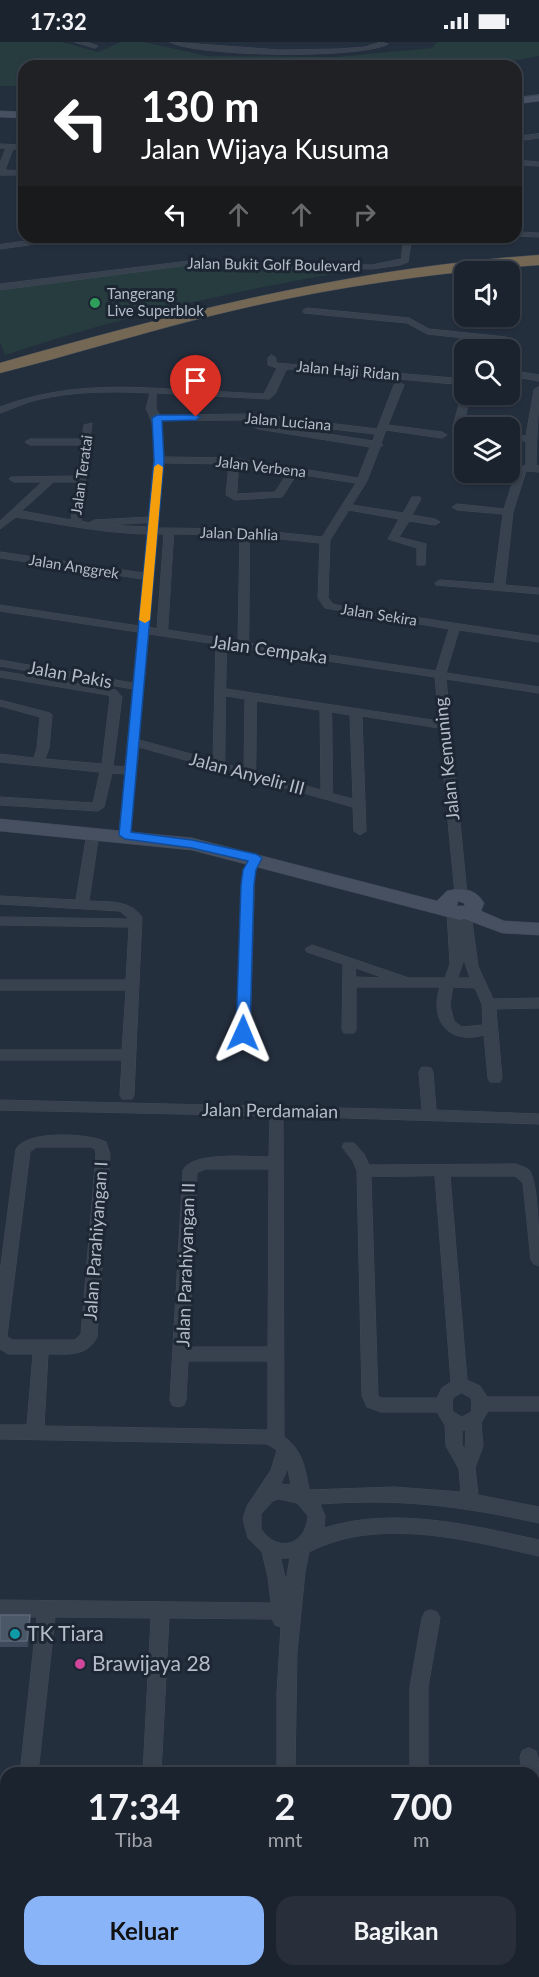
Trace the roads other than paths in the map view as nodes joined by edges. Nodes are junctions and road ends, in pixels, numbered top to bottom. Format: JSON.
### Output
{"nodes":[{"id":1,"x":78,"y":42,"type":"edge"},
{"id":2,"x":173,"y":42,"type":"edge"},
{"id":3,"x":220,"y":42,"type":"edge"},
{"id":4,"x":384,"y":42,"type":"edge"},
{"id":5,"x":94,"y":46,"type":"dead end"},
{"id":6,"x":215,"y":49,"type":"junction"},
{"id":7,"x":539,"y":97,"type":"edge"},
{"id":8,"x":522,"y":99,"type":"edge"},
{"id":9,"x":0,"y":113,"type":"edge"},
{"id":10,"x":18,"y":114,"type":"edge"},
{"id":11,"x":539,"y":134,"type":"edge"},
{"id":12,"x":522,"y":136,"type":"edge"},
{"id":13,"x":5,"y":148,"type":"edge"},
{"id":14,"x":539,"y":158,"type":"edge"},
{"id":15,"x":522,"y":161,"type":"edge"},
{"id":16,"x":522,"y":162,"type":"edge"},
{"id":17,"x":539,"y":164,"type":"edge"},
{"id":18,"x":0,"y":172,"type":"edge"},
{"id":19,"x":18,"y":173,"type":"edge"},
{"id":20,"x":522,"y":234,"type":"edge"},
{"id":21,"x":539,"y":235,"type":"edge"},
{"id":22,"x":18,"y":242,"type":"edge"},
{"id":23,"x":407,"y":243,"type":"edge"},
{"id":24,"x":0,"y":247,"type":"edge"},
{"id":25,"x":539,"y":260,"type":"edge"},
{"id":26,"x":382,"y":265,"type":"junction"},
{"id":27,"x":539,"y":269,"type":"edge"},
{"id":28,"x":520,"y":271,"type":"edge"},
{"id":29,"x":454,"y":277,"type":"edge"},
{"id":30,"x":0,"y":281,"type":"edge"},
{"id":31,"x":0,"y":287,"type":"edge"},
{"id":32,"x":307,"y":311,"type":"dead end"},
{"id":33,"x":469,"y":336,"type":"junction"},
{"id":34,"x":468,"y":339,"type":"edge"},
{"id":35,"x":490,"y":339,"type":"edge"},
{"id":36,"x":272,"y":358,"type":"dead end"},
{"id":37,"x":284,"y":366,"type":"junction"},
{"id":38,"x":0,"y":369,"type":"edge"},
{"id":39,"x":204,"y":372,"type":"dead end"},
{"id":40,"x":520,"y":375,"type":"edge"},
{"id":41,"x":539,"y":378,"type":"edge"},
{"id":42,"x":0,"y":379,"type":"edge"},
{"id":43,"x":454,"y":381,"type":"edge"},
{"id":44,"x":399,"y":385,"type":"dead end"},
{"id":45,"x":539,"y":390,"type":"edge"},
{"id":46,"x":202,"y":393,"type":"junction"},
{"id":47,"x":153,"y":395,"type":"dead end"},
{"id":48,"x":5,"y":405,"type":"edge"},
{"id":49,"x":0,"y":410,"type":"edge"},
{"id":50,"x":157,"y":421,"type":"junction"},
{"id":51,"x":252,"y":421,"type":"junction"},
{"id":52,"x":89,"y":425,"type":"dead end"},
{"id":53,"x":383,"y":429,"type":"junction"},
{"id":54,"x":442,"y":435,"type":"dead end"},
{"id":55,"x":520,"y":438,"type":"edge"},
{"id":56,"x":531,"y":439,"type":"junction"},
{"id":57,"x":30,"y":442,"type":"dead end"},
{"id":58,"x":86,"y":442,"type":"junction"},
{"id":59,"x":378,"y":445,"type":"junction"},
{"id":60,"x":159,"y":460,"type":"junction"},
{"id":61,"x":234,"y":461,"type":"junction"},
{"id":62,"x":535,"y":469,"type":"edge"},
{"id":63,"x":295,"y":470,"type":"junction"},
{"id":64,"x":14,"y":478,"type":"dead end"},
{"id":65,"x":51,"y":479,"type":"junction"},
{"id":66,"x":81,"y":479,"type":"junction"},
{"id":67,"x":362,"y":481,"type":"junction"},
{"id":68,"x":416,"y":499,"type":"dead end"},
{"id":69,"x":347,"y":507,"type":"junction"},
{"id":70,"x":457,"y":507,"type":"dead end"},
{"id":71,"x":508,"y":512,"type":"junction"},
{"id":72,"x":13,"y":513,"type":"junction"},
{"id":73,"x":405,"y":517,"type":"junction"},
{"id":74,"x":154,"y":520,"type":"junction"},
{"id":75,"x":435,"y":522,"type":"dead end"},
{"id":76,"x":75,"y":525,"type":"junction"},
{"id":77,"x":90,"y":525,"type":"junction"},
{"id":78,"x":0,"y":526,"type":"edge"},
{"id":79,"x":153,"y":532,"type":"junction"},
{"id":80,"x":245,"y":532,"type":"junction"},
{"id":81,"x":169,"y":533,"type":"junction"},
{"id":82,"x":325,"y":540,"type":"junction"},
{"id":83,"x":0,"y":555,"type":"edge"},
{"id":84,"x":421,"y":563,"type":"dead end"},
{"id":85,"x":148,"y":577,"type":"junction"},
{"id":86,"x":440,"y":583,"type":"dead end"},
{"id":87,"x":499,"y":588,"type":"junction"},
{"id":88,"x":539,"y":591,"type":"edge"},
{"id":89,"x":0,"y":608,"type":"edge"},
{"id":90,"x":455,"y":626,"type":"junction"},
{"id":91,"x":144,"y":631,"type":"junction"},
{"id":92,"x":162,"y":634,"type":"junction"},
{"id":93,"x":539,"y":639,"type":"edge"},
{"id":94,"x":222,"y":643,"type":"junction"},
{"id":95,"x":243,"y":645,"type":"junction"},
{"id":96,"x":0,"y":663,"type":"edge"},
{"id":97,"x":0,"y":675,"type":"edge"},
{"id":98,"x":440,"y":675,"type":"junction"},
{"id":99,"x":139,"y":687,"type":"junction"},
{"id":100,"x":539,"y":690,"type":"edge"},
{"id":101,"x":221,"y":692,"type":"junction"},
{"id":102,"x":251,"y":696,"type":"junction"},
{"id":103,"x":0,"y":703,"type":"edge"},
{"id":104,"x":326,"y":708,"type":"junction"},
{"id":105,"x":356,"y":712,"type":"junction"},
{"id":106,"x":442,"y":725,"type":"junction"},
{"id":107,"x":134,"y":742,"type":"junction"},
{"id":108,"x":0,"y":758,"type":"edge"},
{"id":109,"x":38,"y":762,"type":"junction"},
{"id":110,"x":219,"y":766,"type":"junction"},
{"id":111,"x":104,"y":767,"type":"junction"},
{"id":112,"x":132,"y":769,"type":"junction"},
{"id":113,"x":250,"y":775,"type":"junction"},
{"id":114,"x":327,"y":796,"type":"junction"},
{"id":115,"x":0,"y":801,"type":"edge"},
{"id":116,"x":359,"y":805,"type":"junction"},
{"id":117,"x":0,"y":816,"type":"edge"},
{"id":118,"x":0,"y":825,"type":"edge"},
{"id":119,"x":125,"y":830,"type":"junction"},
{"id":120,"x":360,"y":831,"type":"dead end"},
{"id":121,"x":93,"y":832,"type":"junction"},
{"id":122,"x":261,"y":860,"type":"junction"},
{"id":123,"x":0,"y":900,"type":"edge"},
{"id":124,"x":82,"y":905,"type":"junction"},
{"id":125,"x":460,"y":907,"type":"junction"},
{"id":126,"x":539,"y":917,"type":"edge"},
{"id":127,"x":0,"y":921,"type":"edge"},
{"id":128,"x":136,"y":923,"type":"junction"},
{"id":129,"x":539,"y":929,"type":"edge"},
{"id":130,"x":312,"y":949,"type":"dead end"},
{"id":131,"x":350,"y":961,"type":"junction"},
{"id":132,"x":349,"y":982,"type":"junction"},
{"id":133,"x":413,"y":982,"type":"junction"},
{"id":134,"x":449,"y":983,"type":"junction"},
{"id":135,"x":477,"y":983,"type":"junction"},
{"id":136,"x":0,"y":985,"type":"edge"},
{"id":137,"x":134,"y":986,"type":"junction"},
{"id":138,"x":539,"y":1003,"type":"edge"},
{"id":139,"x":489,"y":1004,"type":"junction"},
{"id":140,"x":490,"y":1027,"type":"junction"},
{"id":141,"x":349,"y":1030,"type":"dead end"},
{"id":142,"x":243,"y":1033,"type":"dead end"},
{"id":143,"x":0,"y":1055,"type":"edge"},
{"id":144,"x":129,"y":1055,"type":"junction"},
{"id":145,"x":426,"y":1072,"type":"dead end"},
{"id":146,"x":495,"y":1078,"type":"dead end"},
{"id":147,"x":127,"y":1095,"type":"dead end"},
{"id":148,"x":0,"y":1105,"type":"edge"},
{"id":149,"x":429,"y":1115,"type":"junction"},
{"id":150,"x":276,"y":1117,"type":"dead end"},
{"id":151,"x":539,"y":1119,"type":"edge"},
{"id":152,"x":349,"y":1147,"type":"dead end"},
{"id":153,"x":276,"y":1163,"type":"junction"},
{"id":154,"x":364,"y":1171,"type":"junction"},
{"id":155,"x":442,"y":1171,"type":"junction"},
{"id":156,"x":539,"y":1260,"type":"edge"},
{"id":157,"x":0,"y":1334,"type":"edge"},
{"id":158,"x":0,"y":1339,"type":"edge"},
{"id":159,"x":41,"y":1347,"type":"junction"},
{"id":160,"x":180,"y":1354,"type":"junction"},
{"id":161,"x":276,"y":1354,"type":"junction"},
{"id":162,"x":459,"y":1387,"type":"junction"},
{"id":163,"x":178,"y":1400,"type":"dead end"},
{"id":164,"x":482,"y":1404,"type":"junction"},
{"id":165,"x":539,"y":1404,"type":"edge"},
{"id":166,"x":442,"y":1405,"type":"junction"},
{"id":167,"x":453,"y":1419,"type":"junction"},
{"id":168,"x":473,"y":1420,"type":"junction"},
{"id":169,"x":0,"y":1432,"type":"edge"},
{"id":170,"x":35,"y":1433,"type":"junction"},
{"id":171,"x":281,"y":1443,"type":"junction"},
{"id":172,"x":468,"y":1468,"type":"junction"},
{"id":173,"x":303,"y":1497,"type":"junction"},
{"id":174,"x":263,"y":1498,"type":"junction"},
{"id":175,"x":470,"y":1501,"type":"junction"},
{"id":176,"x":539,"y":1515,"type":"edge"},
{"id":177,"x":304,"y":1545,"type":"junction"},
{"id":178,"x":269,"y":1548,"type":"junction"},
{"id":179,"x":539,"y":1548,"type":"edge"},
{"id":180,"x":0,"y":1608,"type":"edge"},
{"id":181,"x":46,"y":1609,"type":"junction"},
{"id":182,"x":160,"y":1611,"type":"junction"},
{"id":183,"x":285,"y":1611,"type":"junction"},
{"id":184,"x":431,"y":1618,"type":"dead end"},
{"id":185,"x":30,"y":1767,"type":"edge"},
{"id":186,"x":152,"y":1767,"type":"edge"},
{"id":187,"x":286,"y":1767,"type":"edge"},
{"id":188,"x":419,"y":1767,"type":"edge"}],
"edges":[{"from":1,"to":5,"type":"street"},
{"from":2,"to":6,"type":"street"},
{"from":3,"to":6,"type":"street"},
{"from":4,"to":6,"type":"street"},
{"from":7,"to":8,"type":"street"},
{"from":9,"to":10,"type":"street"},
{"from":11,"to":12,"type":"street"},
{"from":13,"to":18,"type":"street"},
{"from":14,"to":15,"type":"street"},
{"from":16,"to":17,"type":"street"},
{"from":18,"to":19,"type":"street"},
{"from":20,"to":21,"type":"street"},
{"from":22,"to":24,"type":"street"},
{"from":23,"to":26,"type":"street"},
{"from":25,"to":38,"type":"highway"},
{"from":26,"to":30,"type":"street","name":"Jalan Bukit Golf Boulevard"},
{"from":26,"to":31,"type":"street","name":"Jalan Bukit Golf Boulevard"},
{"from":27,"to":28,"type":"highway"},
{"from":29,"to":42,"type":"highway"},
{"from":32,"to":33,"type":"street"},
{"from":33,"to":34,"type":"street"},
{"from":33,"to":35,"type":"street"},
{"from":36,"to":37,"type":"street"},
{"from":37,"to":43,"type":"street","name":"Jalan Haji Ridan"},
{"from":37,"to":46,"type":"street","name":"Jalan Haji Ridan"},
{"from":39,"to":46,"type":"street"},
{"from":40,"to":41,"type":"street"},
{"from":44,"to":53,"type":"street"},
{"from":45,"to":56,"type":"street"},
{"from":46,"to":48,"type":"street","name":"Jalan Haji Ridan"},
{"from":47,"to":50,"type":"street"},
{"from":48,"to":49,"type":"street","name":"Jalan Haji Ridan"},
{"from":50,"to":51,"type":"street","name":"Jalan Luciana"},
{"from":50,"to":60,"type":"street"},
{"from":51,"to":53,"type":"street","name":"Jalan Luciana"},
{"from":51,"to":59,"type":"street","name":"Jalan Luciana"},
{"from":52,"to":58,"type":"street","name":"Jalan Teratai"},
{"from":53,"to":54,"type":"street"},
{"from":53,"to":59,"type":"street"},
{"from":55,"to":56,"type":"street"},
{"from":56,"to":62,"type":"street"},
{"from":57,"to":58,"type":"street"},
{"from":58,"to":66,"type":"street","name":"Jalan Teratai"},
{"from":59,"to":67,"type":"street"},
{"from":60,"to":61,"type":"street","name":"Jalan Verbena"},
{"from":60,"to":74,"type":"street"},
{"from":61,"to":63,"type":"street","name":"Jalan Verbena"},
{"from":61,"to":63,"type":"street"},
{"from":62,"to":71,"type":"street"},
{"from":63,"to":67,"type":"street","name":"Jalan Verbena"},
{"from":64,"to":65,"type":"street"},
{"from":65,"to":66,"type":"street"},
{"from":65,"to":72,"type":"street"},
{"from":66,"to":76,"type":"street","name":"Jalan Teratai"},
{"from":67,"to":69,"type":"street"},
{"from":68,"to":73,"type":"street"},
{"from":69,"to":73,"type":"street"},
{"from":69,"to":82,"type":"street"},
{"from":70,"to":71,"type":"street"},
{"from":71,"to":87,"type":"street"},
{"from":72,"to":76,"type":"street"},
{"from":72,"to":78,"type":"street"},
{"from":73,"to":75,"type":"street"},
{"from":73,"to":84,"type":"street"},
{"from":74,"to":77,"type":"street"},
{"from":74,"to":79,"type":"street"},
{"from":76,"to":77,"type":"street"},
{"from":77,"to":79,"type":"street","name":"Jalan Dahlia"},
{"from":79,"to":81,"type":"street","name":"Jalan Dahlia"},
{"from":79,"to":85,"type":"street"},
{"from":80,"to":81,"type":"street","name":"Jalan Dahlia"},
{"from":80,"to":82,"type":"street","name":"Jalan Dahlia"},
{"from":80,"to":95,"type":"street"},
{"from":81,"to":92,"type":"street"},
{"from":82,"to":90,"type":"street","name":"Jalan Sekira"},
{"from":83,"to":85,"type":"street","name":"Jalan Anggrek"},
{"from":85,"to":91,"type":"street"},
{"from":86,"to":87,"type":"street"},
{"from":87,"to":88,"type":"street"},
{"from":89,"to":91,"type":"street","name":"Jalan Cempaka"},
{"from":90,"to":93,"type":"street","name":"Jalan Sekira"},
{"from":90,"to":98,"type":"street","name":"Jalan Kemuning"},
{"from":91,"to":92,"type":"street","name":"Jalan Cempaka"},
{"from":91,"to":99,"type":"street"},
{"from":92,"to":94,"type":"street","name":"Jalan Cempaka"},
{"from":94,"to":95,"type":"street","name":"Jalan Cempaka"},
{"from":94,"to":101,"type":"street"},
{"from":95,"to":98,"type":"street","name":"Jalan Cempaka"},
{"from":96,"to":99,"type":"street","name":"Jalan Pakis"},
{"from":97,"to":111,"type":"street"},
{"from":98,"to":100,"type":"street","name":"Jalan Cempaka"},
{"from":98,"to":106,"type":"street","name":"Jalan Kemuning"},
{"from":99,"to":107,"type":"street"},
{"from":101,"to":102,"type":"street"},
{"from":101,"to":110,"type":"street"},
{"from":102,"to":104,"type":"street"},
{"from":102,"to":113,"type":"street"},
{"from":103,"to":109,"type":"street"},
{"from":104,"to":105,"type":"street"},
{"from":104,"to":114,"type":"street"},
{"from":105,"to":106,"type":"street"},
{"from":105,"to":116,"type":"street"},
{"from":106,"to":125,"type":"street","name":"Jalan Kemuning"},
{"from":107,"to":110,"type":"street","name":"Jalan Anyelir III"},
{"from":107,"to":112,"type":"street"},
{"from":108,"to":109,"type":"street"},
{"from":109,"to":111,"type":"street"},
{"from":110,"to":113,"type":"street","name":"Jalan Anyelir III"},
{"from":111,"to":112,"type":"street"},
{"from":111,"to":115,"type":"street"},
{"from":112,"to":119,"type":"street"},
{"from":113,"to":114,"type":"street","name":"Jalan Anyelir III"},
{"from":114,"to":116,"type":"street","name":"Jalan Anyelir III"},
{"from":116,"to":120,"type":"street"},
{"from":117,"to":119,"type":"street"},
{"from":118,"to":121,"type":"street"},
{"from":119,"to":121,"type":"street"},
{"from":119,"to":122,"type":"street"},
{"from":119,"to":125,"type":"street"},
{"from":121,"to":124,"type":"street"},
{"from":122,"to":125,"type":"street"},
{"from":122,"to":142,"type":"street"},
{"from":123,"to":124,"type":"street"},
{"from":124,"to":128,"type":"street"},
{"from":125,"to":126,"type":"street"},
{"from":125,"to":129,"type":"street"},
{"from":125,"to":134,"type":"street"},
{"from":125,"to":135,"type":"street"},
{"from":127,"to":128,"type":"street"},
{"from":128,"to":137,"type":"street"},
{"from":130,"to":131,"type":"street"},
{"from":131,"to":132,"type":"street"},
{"from":131,"to":133,"type":"street"},
{"from":132,"to":133,"type":"street"},
{"from":132,"to":141,"type":"street"},
{"from":133,"to":134,"type":"street"},
{"from":134,"to":135,"type":"street"},
{"from":134,"to":140,"type":"street"},
{"from":135,"to":139,"type":"street"},
{"from":136,"to":137,"type":"street"},
{"from":137,"to":144,"type":"street"},
{"from":138,"to":139,"type":"street"},
{"from":139,"to":140,"type":"street"},
{"from":140,"to":146,"type":"street"},
{"from":143,"to":144,"type":"street"},
{"from":144,"to":147,"type":"street"},
{"from":145,"to":149,"type":"street"},
{"from":148,"to":149,"type":"street","name":"Jalan Perdamaian"},
{"from":149,"to":151,"type":"street","name":"Jalan Perdamaian"},
{"from":150,"to":153,"type":"street"},
{"from":152,"to":154,"type":"street"},
{"from":153,"to":160,"type":"street","name":"Jalan Parahiyangan II"},
{"from":153,"to":161,"type":"street"},
{"from":154,"to":155,"type":"street"},
{"from":154,"to":166,"type":"street"},
{"from":155,"to":156,"type":"street"},
{"from":155,"to":162,"type":"street"},
{"from":157,"to":159,"type":"street","name":"Jalan Parahiyangan I"},
{"from":158,"to":159,"type":"street","name":"Jalan Parahiyangan I"},
{"from":159,"to":170,"type":"street"},
{"from":160,"to":161,"type":"street","name":"Jalan Parahiyangan II"},
{"from":160,"to":163,"type":"street"},
{"from":161,"to":171,"type":"street"},
{"from":162,"to":164,"type":"street"},
{"from":162,"to":166,"type":"street"},
{"from":164,"to":165,"type":"street"},
{"from":164,"to":168,"type":"street"},
{"from":166,"to":167,"type":"street"},
{"from":167,"to":168,"type":"street"},
{"from":167,"to":172,"type":"street"},
{"from":168,"to":172,"type":"street"},
{"from":169,"to":170,"type":"street"},
{"from":170,"to":171,"type":"street"},
{"from":171,"to":173,"type":"street"},
{"from":171,"to":174,"type":"street"},
{"from":172,"to":175,"type":"street"},
{"from":173,"to":174,"type":"street"},
{"from":173,"to":175,"type":"street"},
{"from":173,"to":177,"type":"street"},
{"from":174,"to":178,"type":"street"},
{"from":175,"to":176,"type":"street"},
{"from":177,"to":178,"type":"street"},
{"from":177,"to":179,"type":"street"},
{"from":177,"to":183,"type":"street"},
{"from":178,"to":183,"type":"street"},
{"from":180,"to":181,"type":"street"},
{"from":181,"to":182,"type":"street"},
{"from":181,"to":185,"type":"street"},
{"from":182,"to":183,"type":"street"},
{"from":182,"to":186,"type":"street"},
{"from":183,"to":187,"type":"street"},
{"from":184,"to":188,"type":"street"}]}
